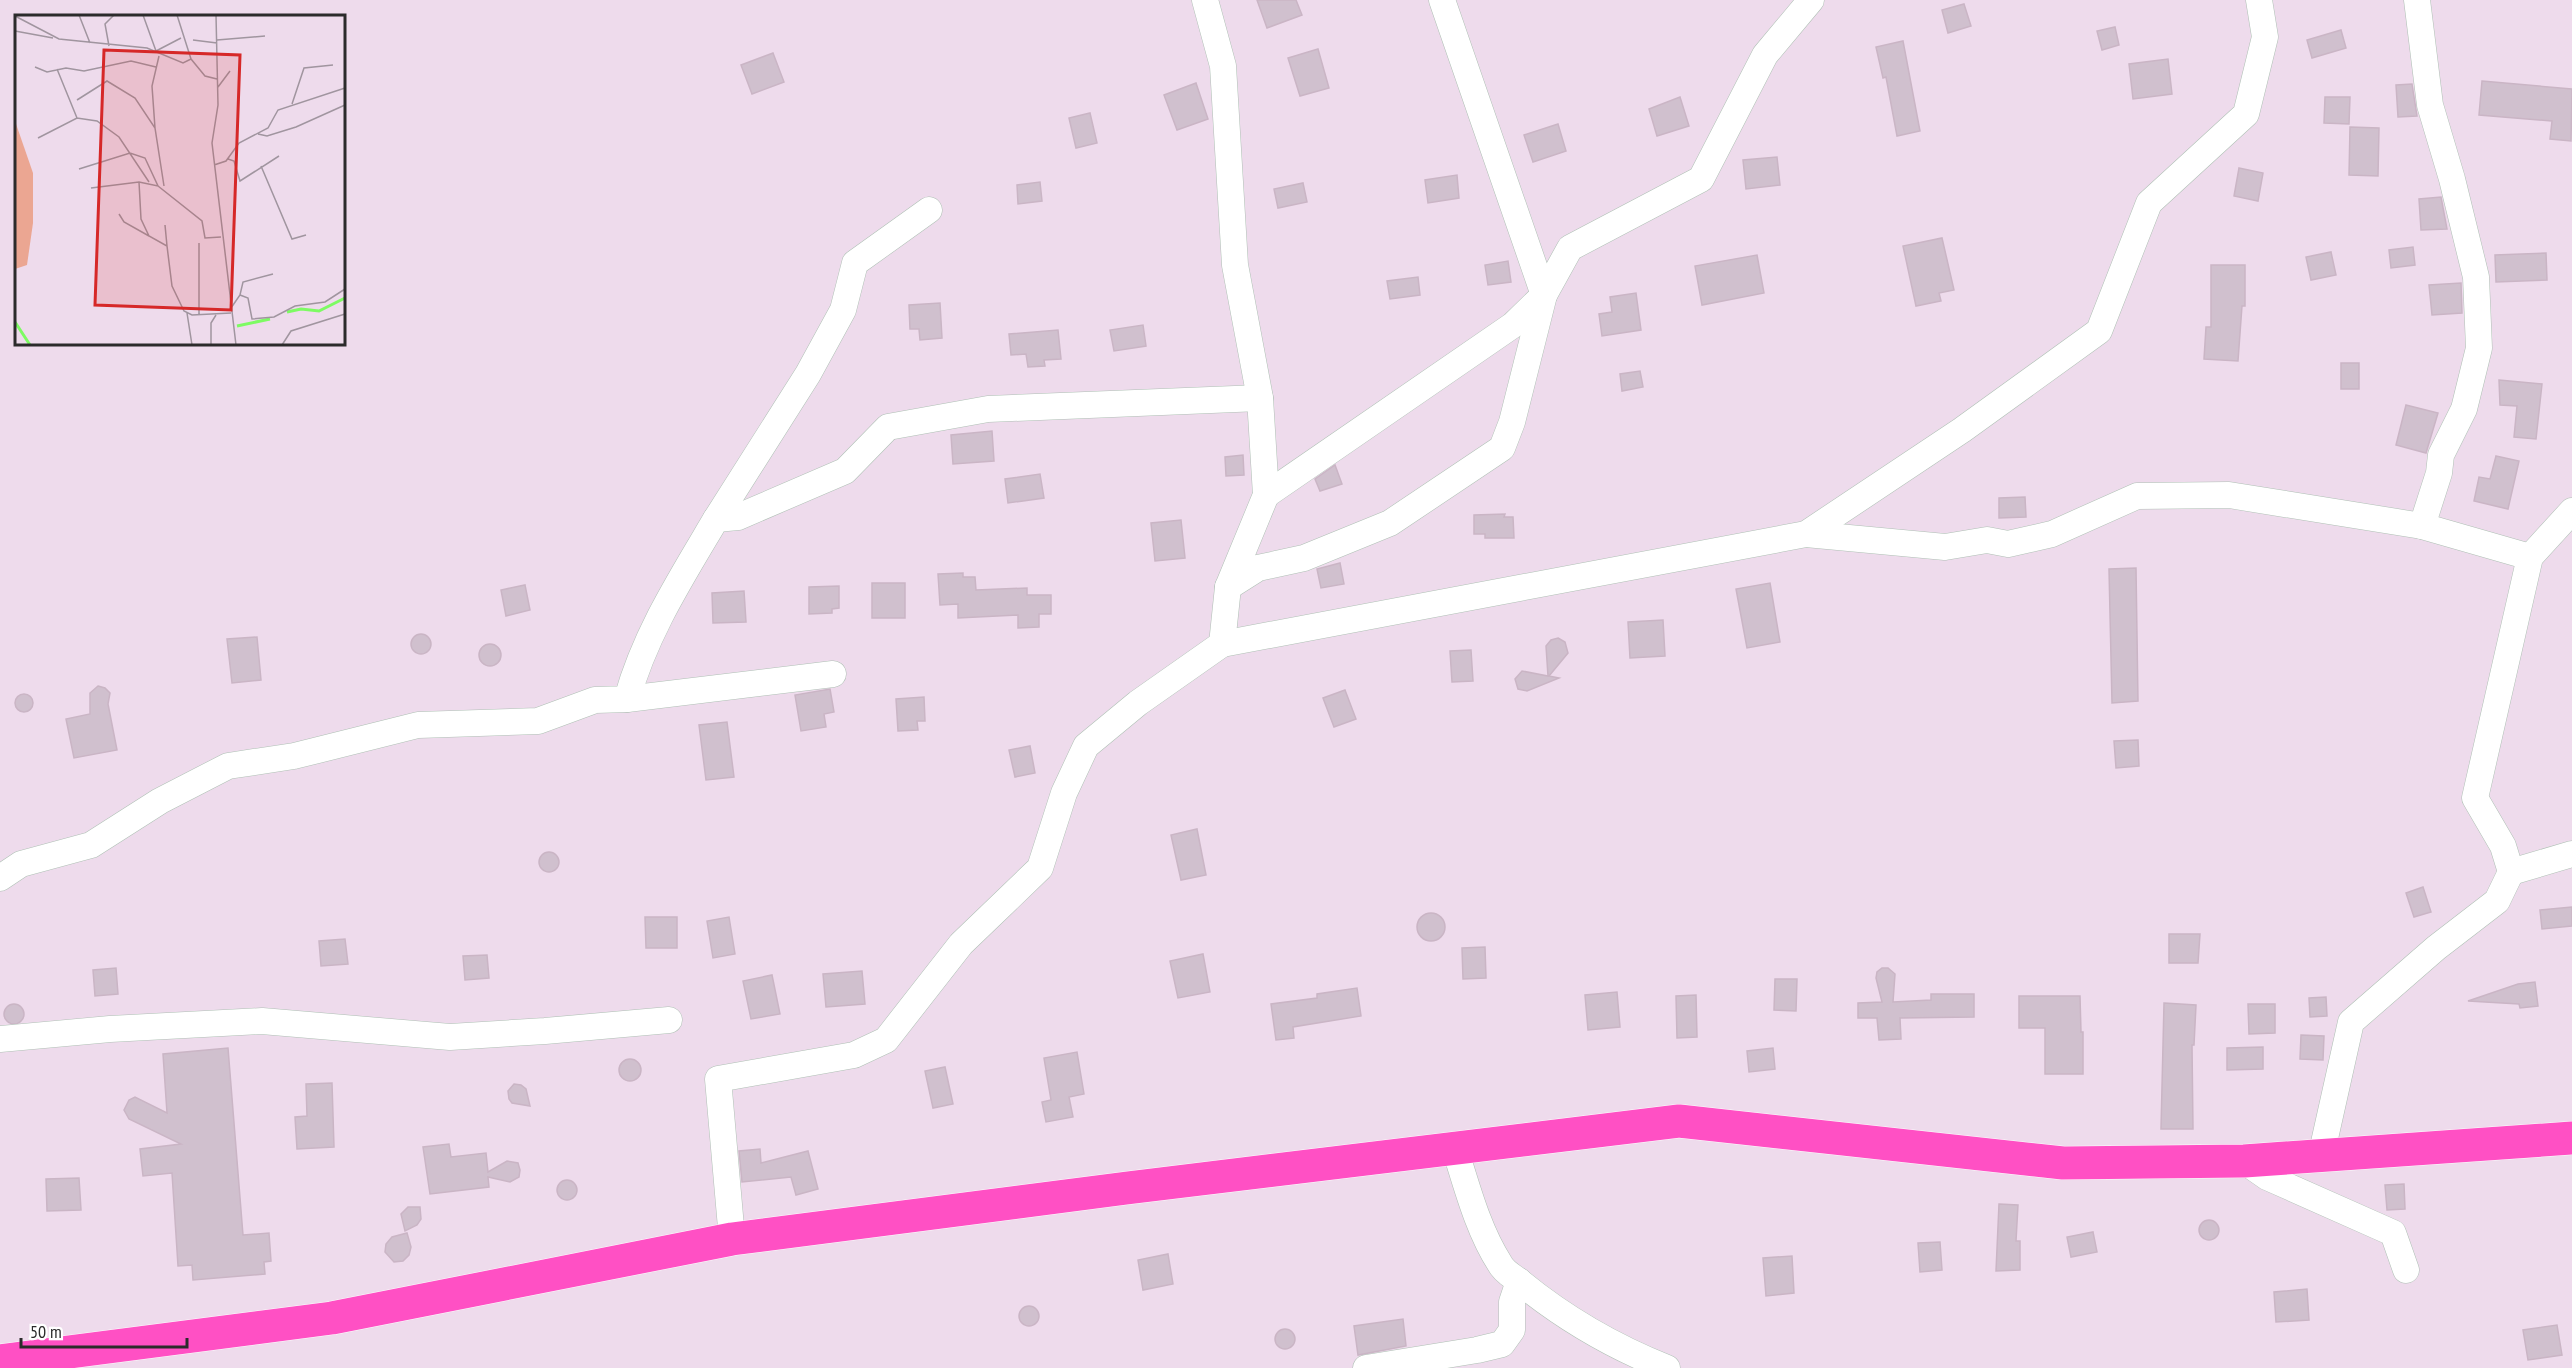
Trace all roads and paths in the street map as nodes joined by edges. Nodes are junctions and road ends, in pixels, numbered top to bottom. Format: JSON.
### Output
{"nodes":[{"id":1,"x":1205,"y":0,"type":"edge"},
{"id":2,"x":1442,"y":0,"type":"edge"},
{"id":3,"x":1811,"y":0,"type":"edge"},
{"id":4,"x":2259,"y":0,"type":"edge"},
{"id":5,"x":2416,"y":0,"type":"edge"},
{"id":6,"x":929,"y":210,"type":"dead end"},
{"id":7,"x":1544,"y":295,"type":"junction"},
{"id":8,"x":1260,"y":398,"type":"junction"},
{"id":9,"x":1266,"y":495,"type":"junction"},
{"id":10,"x":2572,"y":512,"type":"edge"},
{"id":11,"x":716,"y":519,"type":"junction"},
{"id":12,"x":2422,"y":526,"type":"junction"},
{"id":13,"x":1806,"y":534,"type":"junction"},
{"id":14,"x":2530,"y":557,"type":"junction"},
{"id":15,"x":1228,"y":587,"type":"junction"},
{"id":16,"x":1221,"y":644,"type":"junction"},
{"id":17,"x":833,"y":674,"type":"dead end"},
{"id":18,"x":627,"y":699,"type":"junction"},
{"id":19,"x":2572,"y":854,"type":"edge"},
{"id":20,"x":2511,"y":872,"type":"junction"},
{"id":21,"x":0,"y":878,"type":"edge"},
{"id":22,"x":669,"y":1020,"type":"dead end"},
{"id":23,"x":0,"y":1039,"type":"edge"},
{"id":24,"x":2572,"y":1138,"type":"edge"},
{"id":25,"x":1455,"y":1149,"type":"junction"},
{"id":26,"x":2321,"y":1156,"type":"junction"},
{"id":27,"x":2244,"y":1161,"type":"junction"},
{"id":28,"x":732,"y":1239,"type":"junction"},
{"id":29,"x":2406,"y":1270,"type":"dead end"},
{"id":30,"x":1519,"y":1281,"type":"junction"},
{"id":31,"x":16,"y":1363,"type":"edge"},
{"id":32,"x":1366,"y":1368,"type":"edge"},
{"id":33,"x":1667,"y":1368,"type":"edge"}],
"edges":[{"from":1,"to":8,"type":"street"},
{"from":2,"to":7,"type":"street"},
{"from":3,"to":7,"type":"street"},
{"from":4,"to":13,"type":"street"},
{"from":5,"to":12,"type":"street"},
{"from":6,"to":11,"type":"street"},
{"from":7,"to":9,"type":"street"},
{"from":7,"to":15,"type":"street"},
{"from":8,"to":9,"type":"street"},
{"from":8,"to":11,"type":"street"},
{"from":9,"to":15,"type":"street"},
{"from":10,"to":14,"type":"street"},
{"from":11,"to":18,"type":"street"},
{"from":12,"to":13,"type":"street"},
{"from":12,"to":14,"type":"street"},
{"from":13,"to":16,"type":"street"},
{"from":14,"to":20,"type":"street"},
{"from":15,"to":16,"type":"street"},
{"from":16,"to":28,"type":"street"},
{"from":17,"to":18,"type":"street"},
{"from":18,"to":21,"type":"street"},
{"from":19,"to":20,"type":"street"},
{"from":20,"to":26,"type":"street"},
{"from":22,"to":23,"type":"street"},
{"from":24,"to":26,"type":"main road"},
{"from":25,"to":27,"type":"main road"},
{"from":25,"to":28,"type":"main road"},
{"from":25,"to":30,"type":"street"},
{"from":26,"to":27,"type":"main road"},
{"from":27,"to":29,"type":"street"},
{"from":28,"to":31,"type":"main road"},
{"from":30,"to":32,"type":"street"},
{"from":30,"to":33,"type":"street"}]}
